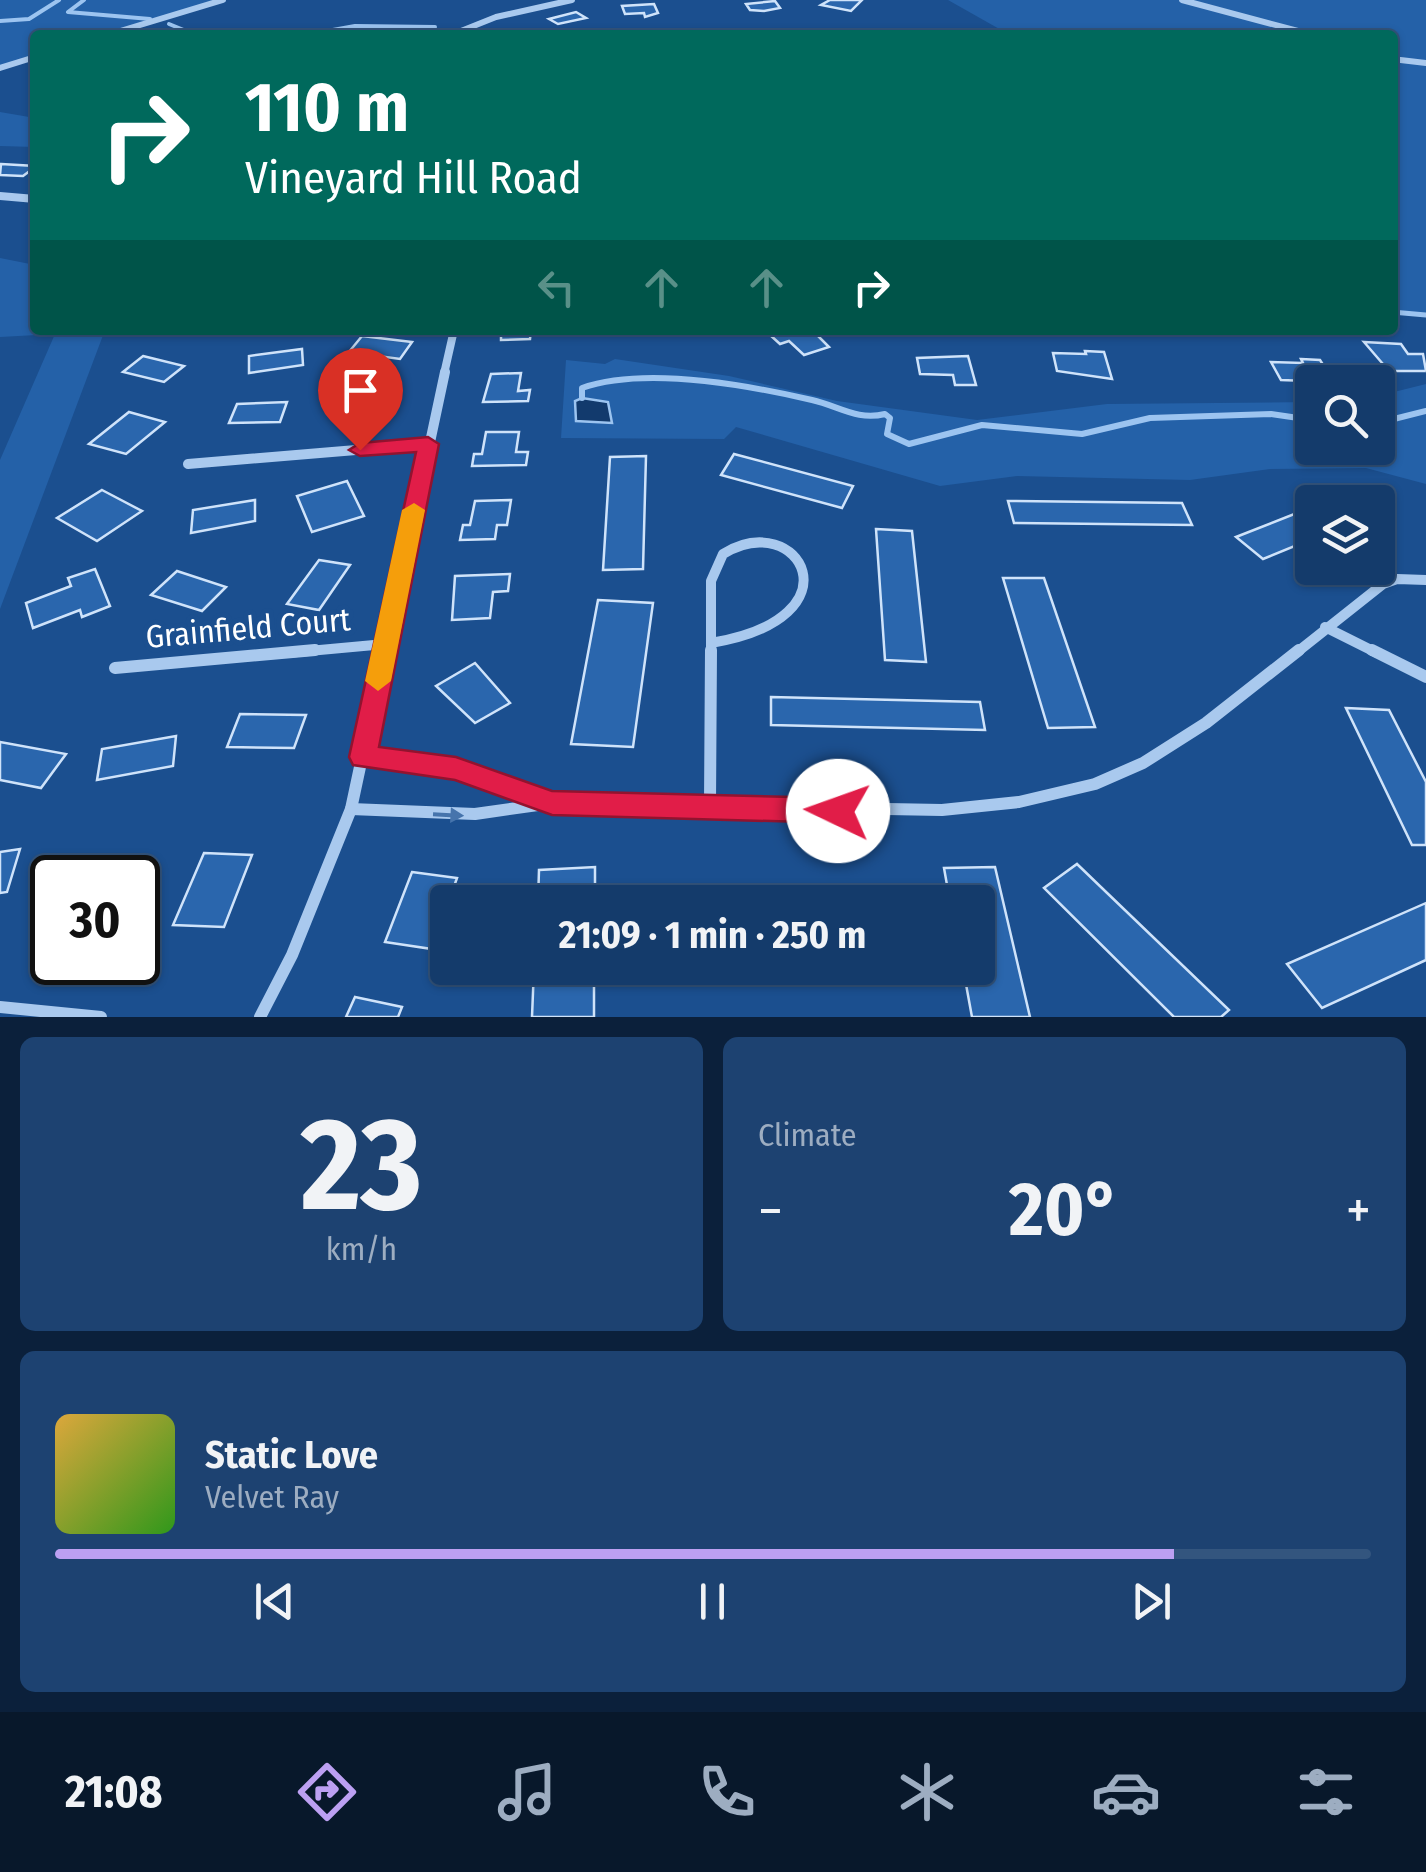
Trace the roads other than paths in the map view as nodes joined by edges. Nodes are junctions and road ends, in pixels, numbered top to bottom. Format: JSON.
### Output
{"nodes":[{"id":1,"x":223,"y":0,"type":"edge"},
{"id":2,"x":572,"y":0,"type":"edge"},
{"id":3,"x":1182,"y":0,"type":"edge"},
{"id":4,"x":124,"y":30,"type":"edge"},
{"id":5,"x":463,"y":30,"type":"edge"},
{"id":6,"x":1294,"y":30,"type":"edge"},
{"id":7,"x":30,"y":59,"type":"edge"},
{"id":8,"x":1398,"y":60,"type":"edge"},
{"id":9,"x":1426,"y":63,"type":"edge"},
{"id":10,"x":0,"y":68,"type":"edge"},
{"id":11,"x":0,"y":196,"type":"edge"},
{"id":12,"x":30,"y":199,"type":"edge"},
{"id":13,"x":453,"y":335,"type":"edge"},
{"id":14,"x":428,"y":444,"type":"junction"},
{"id":15,"x":188,"y":464,"type":"dead end"},
{"id":16,"x":1426,"y":580,"type":"edge"},
{"id":17,"x":1325,"y":627,"type":"junction"},
{"id":18,"x":711,"y":643,"type":"junction"},
{"id":19,"x":385,"y":644,"type":"junction"},
{"id":20,"x":115,"y":668,"type":"dead end"},
{"id":21,"x":1426,"y":676,"type":"edge"},
{"id":22,"x":363,"y":757,"type":"junction"},
{"id":23,"x":552,"y":803,"type":"junction"},
{"id":24,"x":710,"y":804,"type":"junction"},
{"id":25,"x":350,"y":809,"type":"junction"},
{"id":26,"x":0,"y":1007,"type":"edge"},
{"id":27,"x":101,"y":1017,"type":"edge"},
{"id":28,"x":260,"y":1017,"type":"edge"}],
"edges":[{"from":1,"to":4,"type":"street"},
{"from":2,"to":5,"type":"street"},
{"from":3,"to":6,"type":"street"},
{"from":7,"to":10,"type":"street"},
{"from":8,"to":9,"type":"street"},
{"from":11,"to":12,"type":"street"},
{"from":13,"to":14,"type":"street"},
{"from":14,"to":15,"type":"street"},
{"from":14,"to":19,"type":"street"},
{"from":16,"to":17,"type":"street"},
{"from":17,"to":21,"type":"street"},
{"from":17,"to":24,"type":"street"},
{"from":18,"to":18,"type":"street"},
{"from":18,"to":24,"type":"street"},
{"from":19,"to":20,"type":"street","name":"Grainfield Court"},
{"from":19,"to":22,"type":"street"},
{"from":22,"to":23,"type":"street"},
{"from":22,"to":25,"type":"street"},
{"from":23,"to":24,"type":"street"},
{"from":25,"to":23,"type":"street","one_way":true},
{"from":25,"to":28,"type":"street"},
{"from":26,"to":27,"type":"street"}]}
